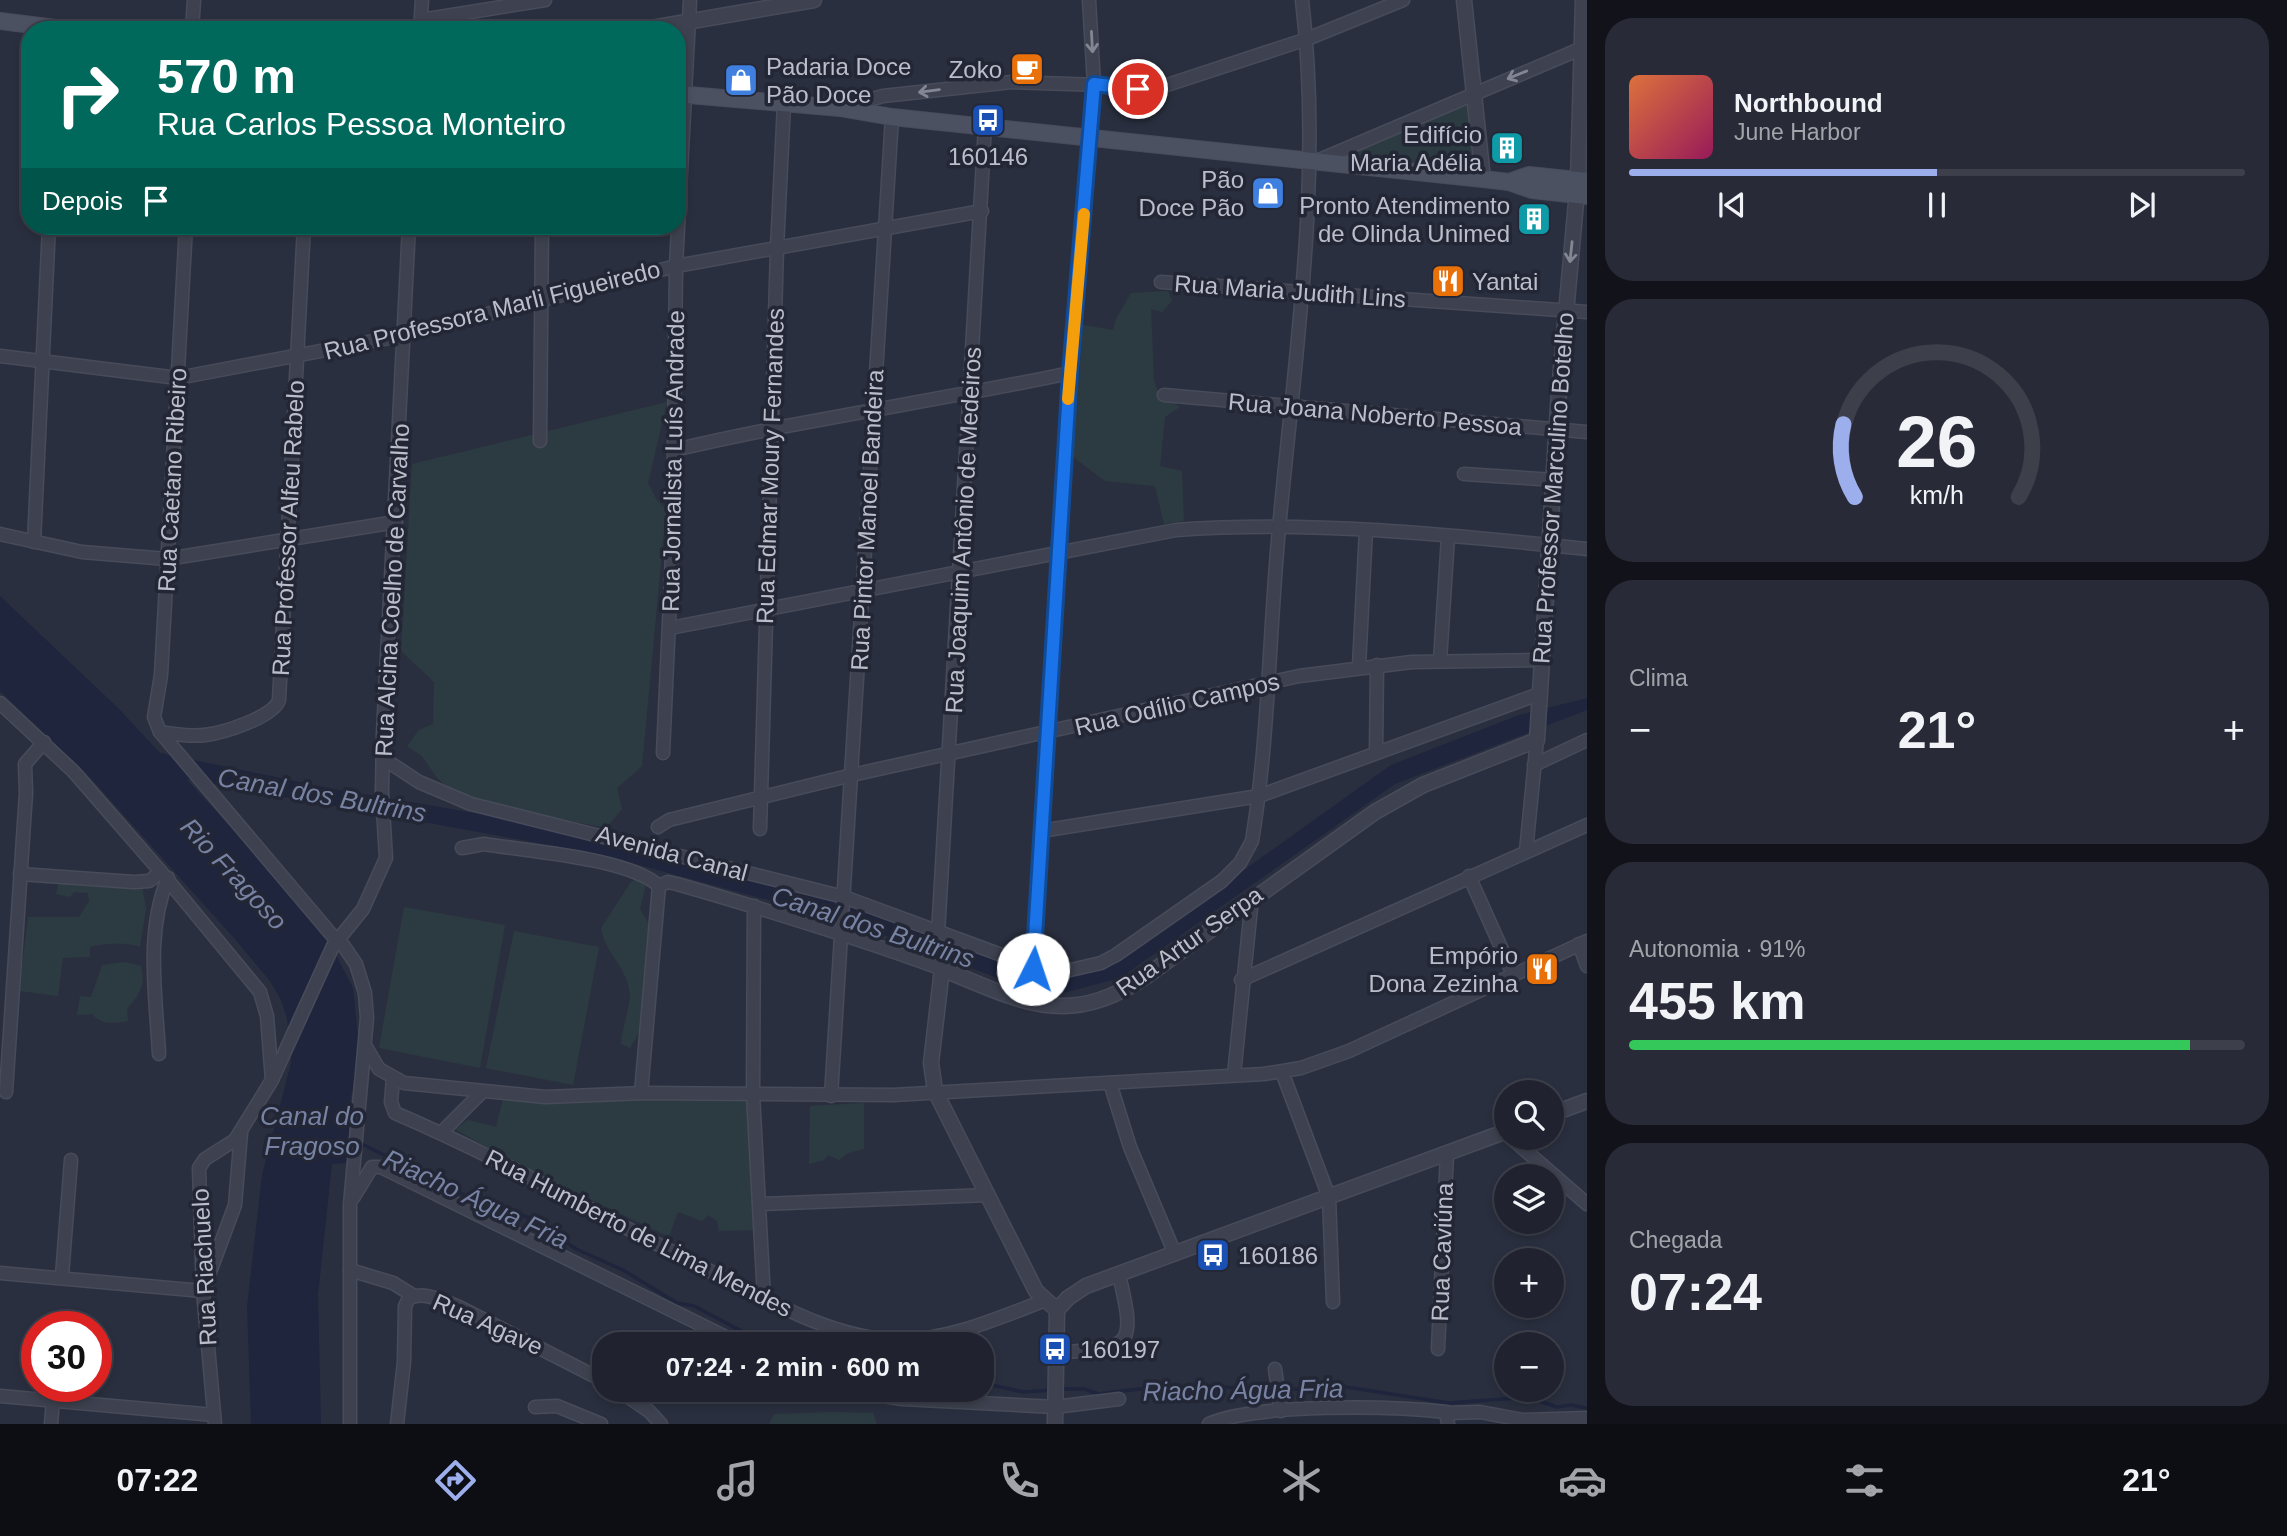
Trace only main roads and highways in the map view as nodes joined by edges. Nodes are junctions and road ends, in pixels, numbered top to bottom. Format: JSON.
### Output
{"nodes":[{"id":1,"x":0,"y":21,"type":"edge"},
{"id":2,"x":21,"y":24,"type":"edge"},
{"id":3,"x":686,"y":95,"type":"edge"},
{"id":4,"x":1582,"y":188,"type":"edge"}],
"edges":[{"from":1,"to":2,"type":"main road"},
{"from":3,"to":4,"type":"main road"}]}
